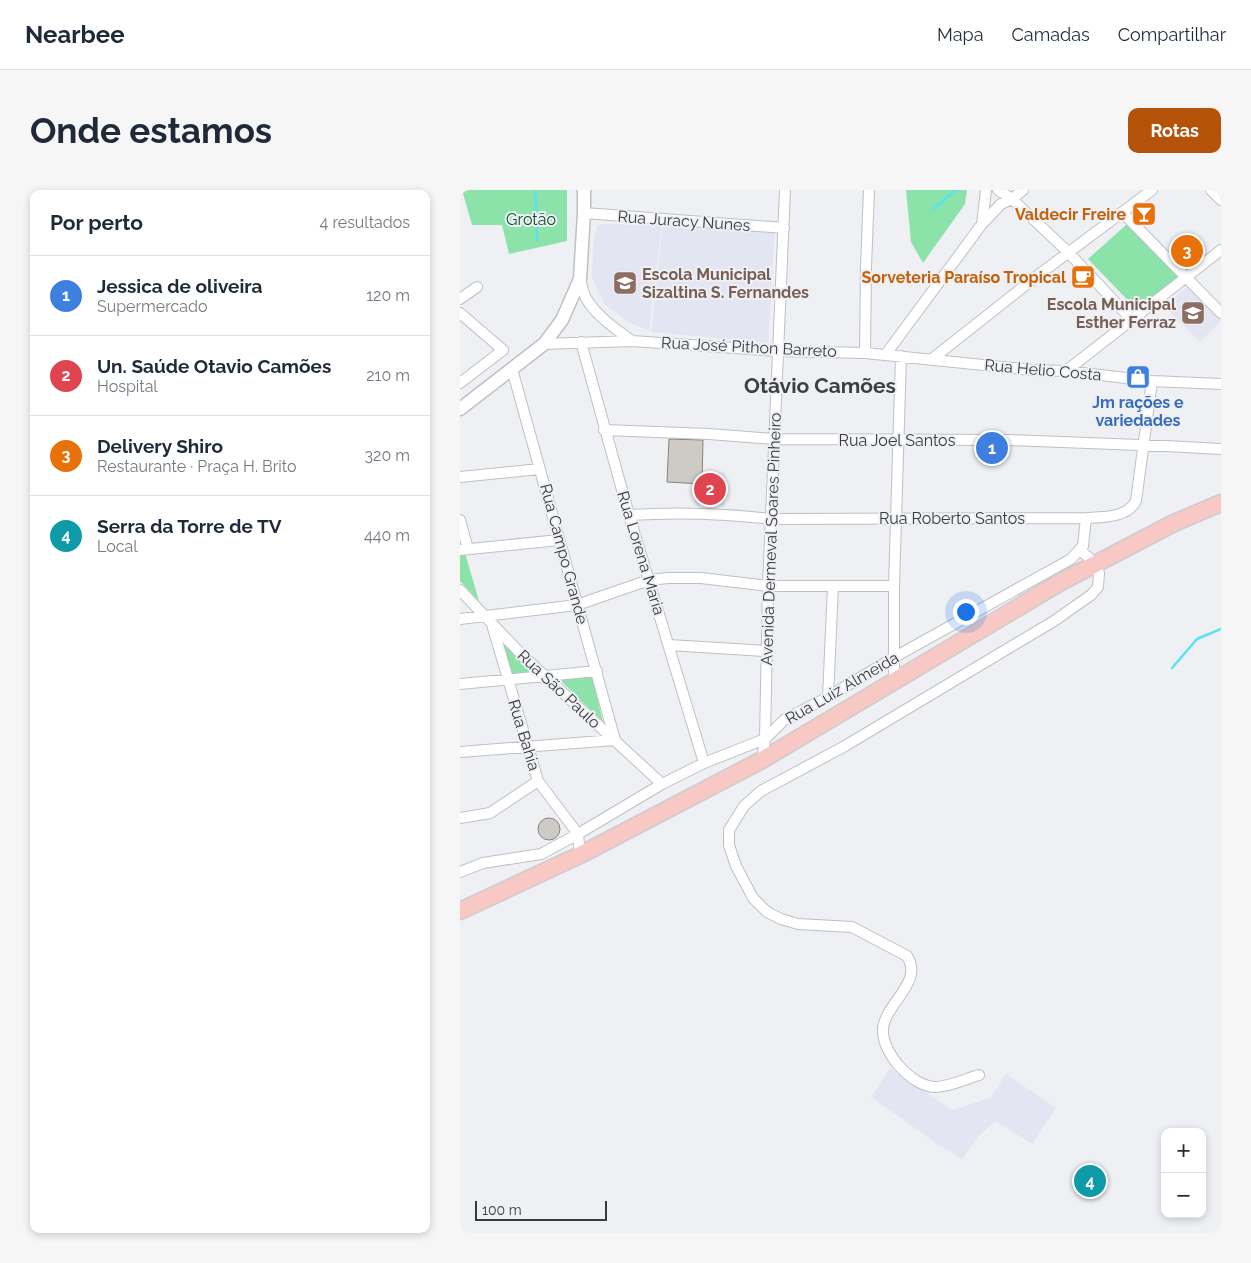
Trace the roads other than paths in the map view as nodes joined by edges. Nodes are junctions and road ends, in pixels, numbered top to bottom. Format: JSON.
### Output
{"nodes":[{"id":1,"x":584,"y":190,"type":"edge"},
{"id":2,"x":785,"y":190,"type":"edge"},
{"id":3,"x":869,"y":190,"type":"edge"},
{"id":4,"x":986,"y":190,"type":"edge"},
{"id":5,"x":998,"y":190,"type":"edge"},
{"id":6,"x":1023,"y":190,"type":"edge"},
{"id":7,"x":1152,"y":190,"type":"edge"},
{"id":8,"x":1211,"y":190,"type":"edge"},
{"id":9,"x":1012,"y":199,"type":"junction"},
{"id":10,"x":1221,"y":200,"type":"edge"},
{"id":11,"x":584,"y":213,"type":"junction"},
{"id":12,"x":1123,"y":213,"type":"junction"},
{"id":13,"x":982,"y":224,"type":"junction"},
{"id":14,"x":784,"y":228,"type":"junction"},
{"id":15,"x":1221,"y":250,"type":"edge"},
{"id":16,"x":1069,"y":253,"type":"junction"},
{"id":17,"x":1186,"y":278,"type":"junction"},
{"id":18,"x":580,"y":279,"type":"junction"},
{"id":19,"x":477,"y":287,"type":"dead end"},
{"id":20,"x":460,"y":299,"type":"edge"},
{"id":21,"x":460,"y":313,"type":"edge"},
{"id":22,"x":1221,"y":313,"type":"edge"},
{"id":23,"x":1132,"y":320,"type":"junction"},
{"id":24,"x":632,"y":340,"type":"junction"},
{"id":25,"x":581,"y":342,"type":"junction"},
{"id":26,"x":544,"y":344,"type":"junction"},
{"id":27,"x":778,"y":351,"type":"junction"},
{"id":28,"x":865,"y":353,"type":"junction"},
{"id":29,"x":886,"y":354,"type":"junction"},
{"id":30,"x":901,"y":356,"type":"junction"},
{"id":31,"x":932,"y":359,"type":"junction"},
{"id":32,"x":512,"y":369,"type":"junction"},
{"id":33,"x":1066,"y":371,"type":"junction"},
{"id":34,"x":1152,"y":381,"type":"junction"},
{"id":35,"x":460,"y":383,"type":"edge"},
{"id":36,"x":1221,"y":384,"type":"edge"},
{"id":37,"x":460,"y":409,"type":"edge"},
{"id":38,"x":604,"y":430,"type":"junction"},
{"id":39,"x":774,"y":439,"type":"junction"},
{"id":40,"x":898,"y":439,"type":"junction"},
{"id":41,"x":1144,"y":445,"type":"junction"},
{"id":42,"x":1221,"y":449,"type":"edge"},
{"id":43,"x":540,"y":469,"type":"junction"},
{"id":44,"x":460,"y":477,"type":"edge"},
{"id":45,"x":1221,"y":503,"type":"edge"},
{"id":46,"x":628,"y":514,"type":"junction"},
{"id":47,"x":897,"y":518,"type":"junction"},
{"id":48,"x":1086,"y":518,"type":"junction"},
{"id":49,"x":771,"y":519,"type":"junction"},
{"id":50,"x":460,"y":520,"type":"edge"},
{"id":51,"x":558,"y":540,"type":"junction"},
{"id":52,"x":464,"y":550,"type":"edge"},
{"id":53,"x":1080,"y":550,"type":"junction"},
{"id":54,"x":1095,"y":563,"type":"junction"},
{"id":55,"x":649,"y":580,"type":"junction"},
{"id":56,"x":768,"y":586,"type":"junction"},
{"id":57,"x":833,"y":586,"type":"junction"},
{"id":58,"x":894,"y":586,"type":"junction"},
{"id":59,"x":460,"y":590,"type":"edge"},
{"id":60,"x":577,"y":605,"type":"junction"},
{"id":61,"x":460,"y":619,"type":"edge"},
{"id":62,"x":489,"y":620,"type":"junction"},
{"id":63,"x":669,"y":645,"type":"junction"},
{"id":64,"x":766,"y":651,"type":"junction"},
{"id":65,"x":893,"y":658,"type":"junction"},
{"id":66,"x":597,"y":671,"type":"junction"},
{"id":67,"x":544,"y":675,"type":"junction"},
{"id":68,"x":507,"y":680,"type":"junction"},
{"id":69,"x":894,"y":682,"type":"junction"},
{"id":70,"x":460,"y":684,"type":"edge"},
{"id":71,"x":828,"y":697,"type":"junction"},
{"id":72,"x":765,"y":738,"type":"junction"},
{"id":73,"x":615,"y":740,"type":"junction"},
{"id":74,"x":528,"y":748,"type":"junction"},
{"id":75,"x":460,"y":752,"type":"edge"},
{"id":76,"x":762,"y":760,"type":"junction"},
{"id":77,"x":704,"y":763,"type":"junction"},
{"id":78,"x":538,"y":780,"type":"junction"},
{"id":79,"x":662,"y":784,"type":"junction"},
{"id":80,"x":460,"y":818,"type":"edge"},
{"id":81,"x":578,"y":834,"type":"junction"},
{"id":82,"x":580,"y":855,"type":"junction"},
{"id":83,"x":460,"y":872,"type":"edge"},
{"id":84,"x":460,"y":911,"type":"edge"},
{"id":85,"x":979,"y":1075,"type":"dead end"}],
"edges":[{"from":1,"to":11,"type":"street"},
{"from":2,"to":14,"type":"street","name":"Avenida Dermeval Soares Pinheiro"},
{"from":3,"to":28,"type":"street"},
{"from":4,"to":13,"type":"street"},
{"from":5,"to":9,"type":"street"},
{"from":6,"to":9,"type":"street"},
{"from":7,"to":12,"type":"street"},
{"from":8,"to":10,"type":"street"},
{"from":9,"to":13,"type":"street"},
{"from":9,"to":16,"type":"street"},
{"from":11,"to":14,"type":"street","name":"Rua Juracy Nunes"},
{"from":11,"to":18,"type":"street"},
{"from":12,"to":16,"type":"street"},
{"from":12,"to":17,"type":"street"},
{"from":13,"to":29,"type":"street"},
{"from":14,"to":27,"type":"street","name":"Avenida Dermeval Soares Pinheiro"},
{"from":15,"to":17,"type":"street"},
{"from":16,"to":23,"type":"street"},
{"from":16,"to":31,"type":"street"},
{"from":17,"to":22,"type":"street"},
{"from":17,"to":23,"type":"street"},
{"from":18,"to":24,"type":"street"},
{"from":18,"to":26,"type":"street"},
{"from":19,"to":20,"type":"street"},
{"from":21,"to":35,"type":"street"},
{"from":23,"to":33,"type":"street"},
{"from":24,"to":25,"type":"street","name":"Rua José Pithon Barreto"},
{"from":24,"to":27,"type":"street","name":"Rua José Pithon Barreto"},
{"from":25,"to":26,"type":"street","name":"Rua José Pithon Barreto"},
{"from":25,"to":38,"type":"street","name":"Rua Lorena Maria"},
{"from":26,"to":32,"type":"street"},
{"from":27,"to":28,"type":"street","name":"Rua José Pithon Barreto"},
{"from":27,"to":39,"type":"street","name":"Avenida Dermeval Soares Pinheiro"},
{"from":28,"to":29,"type":"street","name":"Rua Helio Costa"},
{"from":29,"to":30,"type":"street","name":"Rua Helio Costa"},
{"from":30,"to":31,"type":"street","name":"Rua Helio Costa"},
{"from":30,"to":40,"type":"street"},
{"from":31,"to":33,"type":"street","name":"Rua Helio Costa"},
{"from":32,"to":37,"type":"street"},
{"from":32,"to":43,"type":"street","name":"Rua Campo Grande"},
{"from":33,"to":34,"type":"street","name":"Rua Helio Costa"},
{"from":34,"to":36,"type":"street","name":"Rua Helio Costa"},
{"from":34,"to":41,"type":"street"},
{"from":38,"to":39,"type":"street","name":"Rua Joel Santos"},
{"from":38,"to":46,"type":"street","name":"Rua Lorena Maria"},
{"from":39,"to":40,"type":"street","name":"Rua Joel Santos"},
{"from":39,"to":49,"type":"street","name":"Avenida Dermeval Soares Pinheiro"},
{"from":40,"to":41,"type":"street","name":"Rua Joel Santos"},
{"from":40,"to":47,"type":"street"},
{"from":41,"to":42,"type":"street","name":"Rua Joel Santos"},
{"from":41,"to":48,"type":"street","name":"Rua Roberto Santos"},
{"from":43,"to":44,"type":"street"},
{"from":43,"to":51,"type":"street","name":"Rua Campo Grande"},
{"from":45,"to":54,"type":"highway"},
{"from":46,"to":49,"type":"street","name":"Rua Roberto Santos"},
{"from":46,"to":55,"type":"street","name":"Rua Lorena Maria"},
{"from":47,"to":48,"type":"street","name":"Rua Roberto Santos"},
{"from":47,"to":49,"type":"street","name":"Rua Roberto Santos"},
{"from":47,"to":58,"type":"street"},
{"from":48,"to":53,"type":"street"},
{"from":49,"to":56,"type":"street","name":"Avenida Dermeval Soares Pinheiro"},
{"from":50,"to":52,"type":"street"},
{"from":51,"to":52,"type":"street"},
{"from":51,"to":60,"type":"street","name":"Rua Campo Grande"},
{"from":53,"to":54,"type":"street"},
{"from":53,"to":65,"type":"street","name":"Rua Luiz Almeida"},
{"from":54,"to":69,"type":"highway"},
{"from":54,"to":85,"type":"street"},
{"from":55,"to":56,"type":"street"},
{"from":55,"to":60,"type":"street"},
{"from":55,"to":63,"type":"street","name":"Rua Lorena Maria"},
{"from":56,"to":57,"type":"street"},
{"from":56,"to":64,"type":"street","name":"Avenida Dermeval Soares Pinheiro"},
{"from":57,"to":58,"type":"street"},
{"from":57,"to":71,"type":"street"},
{"from":58,"to":65,"type":"street"},
{"from":59,"to":62,"type":"street","name":"Rua São Paulo"},
{"from":60,"to":62,"type":"street"},
{"from":60,"to":66,"type":"street","name":"Rua Campo Grande"},
{"from":61,"to":62,"type":"street"},
{"from":62,"to":67,"type":"street","name":"Rua São Paulo"},
{"from":62,"to":68,"type":"street","name":"Rua Bahia"},
{"from":63,"to":64,"type":"street"},
{"from":63,"to":77,"type":"street","name":"Rua Lorena Maria"},
{"from":64,"to":72,"type":"street","name":"Avenida Dermeval Soares Pinheiro"},
{"from":65,"to":69,"type":"street"},
{"from":65,"to":71,"type":"street","name":"Rua Luiz Almeida"},
{"from":66,"to":67,"type":"street"},
{"from":66,"to":73,"type":"street","name":"Rua Campo Grande"},
{"from":67,"to":68,"type":"street"},
{"from":67,"to":73,"type":"street","name":"Rua São Paulo"},
{"from":68,"to":70,"type":"street"},
{"from":68,"to":74,"type":"street","name":"Rua Bahia"},
{"from":69,"to":76,"type":"highway"},
{"from":71,"to":72,"type":"street","name":"Rua Luiz Almeida"},
{"from":72,"to":76,"type":"street","name":"Avenida Dermeval Soares Pinheiro"},
{"from":72,"to":77,"type":"street","name":"Rua Luiz Almeida"},
{"from":73,"to":74,"type":"street"},
{"from":73,"to":79,"type":"street","name":"Rua São Paulo"},
{"from":74,"to":75,"type":"street"},
{"from":74,"to":78,"type":"street","name":"Rua Bahia"},
{"from":76,"to":82,"type":"highway"},
{"from":77,"to":79,"type":"street","name":"Rua Luiz Almeida"},
{"from":78,"to":80,"type":"street"},
{"from":78,"to":81,"type":"street","name":"Rua Bahia"},
{"from":79,"to":81,"type":"street","name":"Rua Luiz Almeida"},
{"from":81,"to":82,"type":"street"},
{"from":81,"to":83,"type":"street","name":"Rua Luiz Almeida"},
{"from":82,"to":84,"type":"highway"}]}
